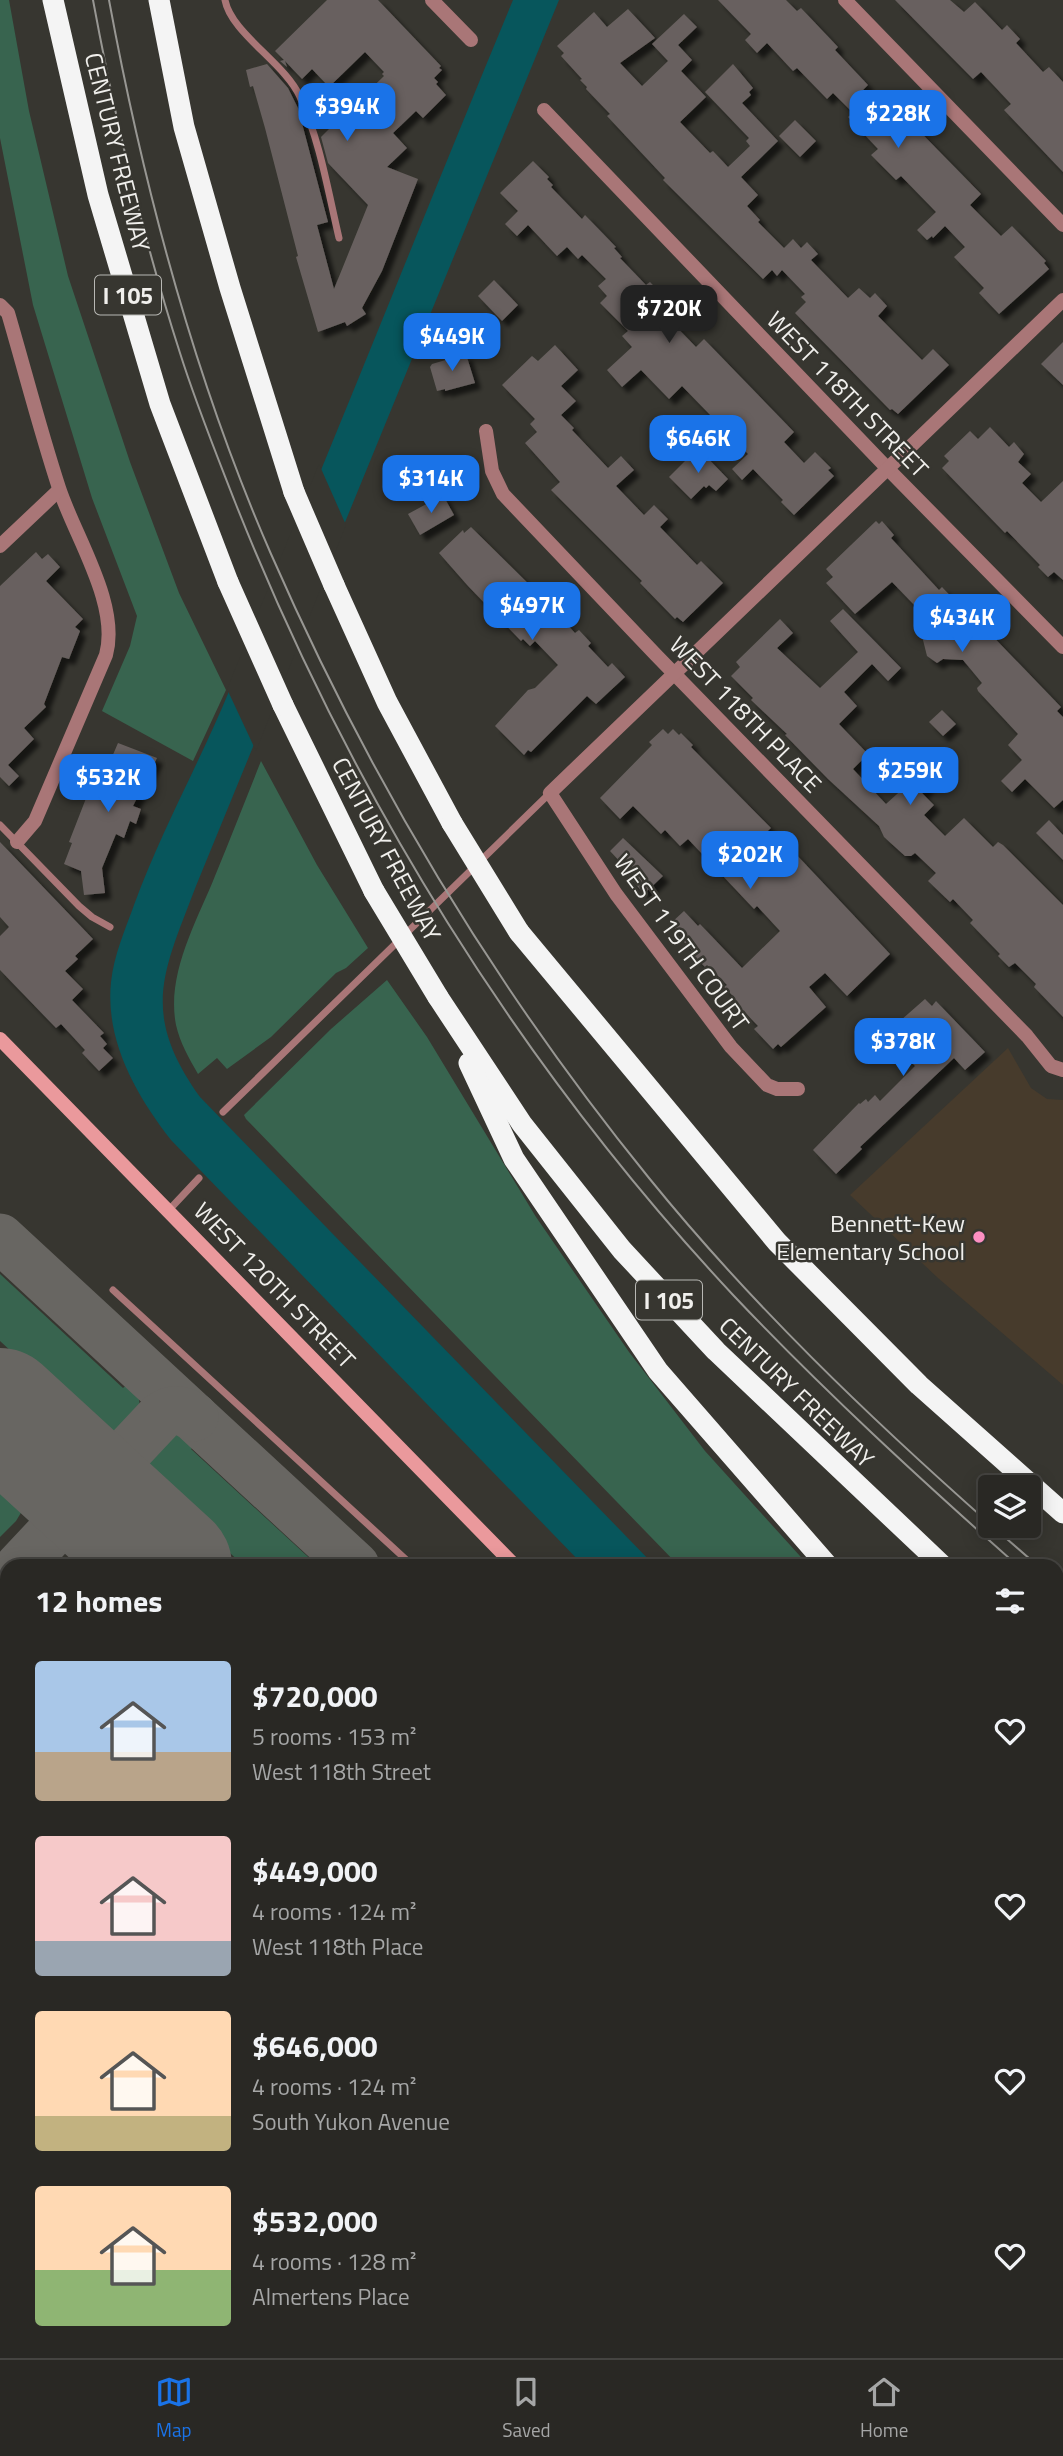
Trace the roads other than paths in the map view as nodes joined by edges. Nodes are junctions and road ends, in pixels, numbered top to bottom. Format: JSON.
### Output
{"nodes":[{"id":1,"x":53,"y":0,"type":"edge"},
{"id":2,"x":159,"y":0,"type":"edge"},
{"id":3,"x":225,"y":0,"type":"edge"},
{"id":4,"x":432,"y":0,"type":"edge"},
{"id":5,"x":845,"y":0,"type":"edge"},
{"id":6,"x":471,"y":40,"type":"dead end"},
{"id":7,"x":544,"y":110,"type":"dead end"},
{"id":8,"x":1063,"y":225,"type":"edge"},
{"id":9,"x":340,"y":237,"type":"dead end"},
{"id":10,"x":1063,"y":300,"type":"edge"},
{"id":11,"x":0,"y":305,"type":"edge"},
{"id":12,"x":486,"y":431,"type":"dead end"},
{"id":13,"x":888,"y":469,"type":"junction"},
{"id":14,"x":59,"y":490,"type":"junction"},
{"id":15,"x":0,"y":546,"type":"edge"},
{"id":16,"x":1063,"y":647,"type":"edge"},
{"id":17,"x":674,"y":673,"type":"junction"},
{"id":18,"x":550,"y":793,"type":"junction"},
{"id":19,"x":0,"y":825,"type":"edge"},
{"id":20,"x":17,"y":842,"type":"junction"},
{"id":21,"x":110,"y":927,"type":"dead end"},
{"id":22,"x":439,"y":997,"type":"junction"},
{"id":23,"x":0,"y":1039,"type":"edge"},
{"id":24,"x":1063,"y":1070,"type":"edge"},
{"id":25,"x":798,"y":1090,"type":"dead end"},
{"id":26,"x":223,"y":1112,"type":"dead end"},
{"id":27,"x":200,"y":1178,"type":"dead end"},
{"id":28,"x":168,"y":1211,"type":"junction"},
{"id":29,"x":113,"y":1290,"type":"dead end"},
{"id":30,"x":1059,"y":1508,"type":"edge"},
{"id":31,"x":405,"y":1559,"type":"edge"},
{"id":32,"x":508,"y":1559,"type":"edge"},
{"id":33,"x":822,"y":1559,"type":"edge"},
{"id":34,"x":935,"y":1559,"type":"edge"}],
"edges":[{"from":1,"to":22,"type":"highway","name":"CENTURY FREEWAY","number":"I 105","bridge":true},
{"from":2,"to":30,"type":"highway","bridge":true},
{"from":3,"to":9,"type":"lane"},
{"from":4,"to":6,"type":"street"},
{"from":5,"to":8,"type":"street"},
{"from":7,"to":13,"type":"street","name":"WEST 118TH STREET"},
{"from":10,"to":13,"type":"street"},
{"from":11,"to":14,"type":"street"},
{"from":12,"to":17,"type":"street","name":"WEST 118TH PLACE"},
{"from":13,"to":16,"type":"street","name":"WEST 118TH STREET"},
{"from":13,"to":17,"type":"street"},
{"from":14,"to":15,"type":"street"},
{"from":14,"to":20,"type":"street"},
{"from":17,"to":18,"type":"street"},
{"from":17,"to":24,"type":"street","name":"WEST 118TH PLACE"},
{"from":18,"to":25,"type":"street","name":"WEST 119TH COURT"},
{"from":18,"to":26,"type":"lane"},
{"from":19,"to":20,"type":"lane"},
{"from":20,"to":21,"type":"lane"},
{"from":22,"to":33,"type":"highway"},
{"from":22,"to":34,"type":"highway","name":"CENTURY FREEWAY","number":"I 105"},
{"from":23,"to":28,"type":"main road","name":"WEST 120TH STREET"},
{"from":27,"to":28,"type":"lane"},
{"from":28,"to":32,"type":"main road","name":"WEST 120TH STREET"},
{"from":29,"to":31,"type":"lane"}]}
